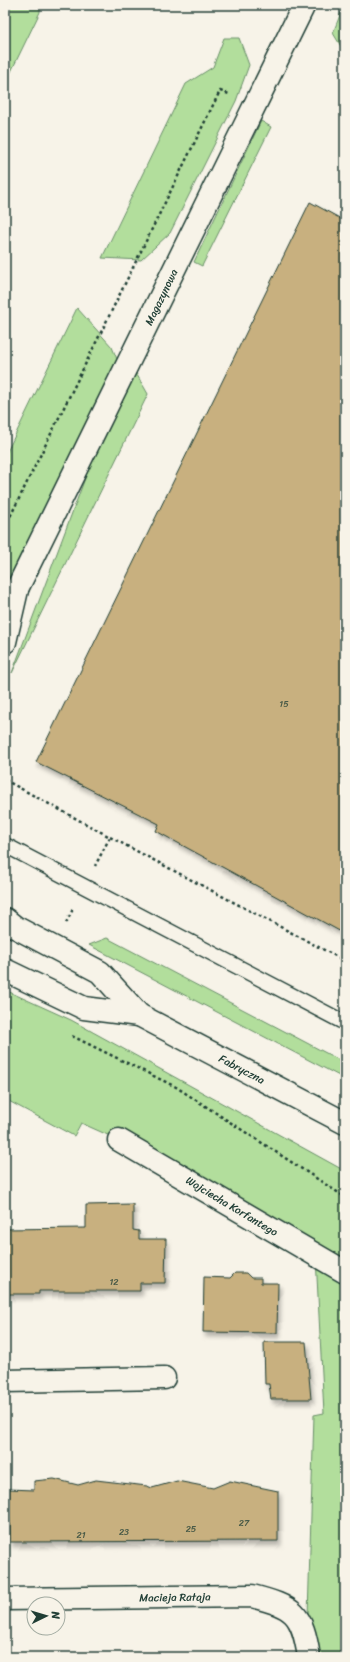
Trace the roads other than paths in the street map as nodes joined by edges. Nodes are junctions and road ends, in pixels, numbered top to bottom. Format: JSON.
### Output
{"nodes":[{"id":1,"x":304,"y":5,"type":"edge"},
{"id":2,"x":11,"y":596,"type":"edge"},
{"id":3,"x":5,"y":642,"type":"edge"},
{"id":4,"x":5,"y":845,"type":"edge"},
{"id":5,"x":5,"y":919,"type":"edge"},
{"id":6,"x":5,"y":970,"type":"edge"},
{"id":7,"x":139,"y":1015,"type":"junction"},
{"id":8,"x":345,"y":1022,"type":"edge"},
{"id":9,"x":345,"y":1123,"type":"edge"},
{"id":10,"x":119,"y":1140,"type":"dead end"},
{"id":11,"x":345,"y":1272,"type":"edge"},
{"id":12,"x":164,"y":1378,"type":"dead end"},
{"id":13,"x":5,"y":1381,"type":"edge"},
{"id":14,"x":5,"y":1599,"type":"edge"},
{"id":15,"x":308,"y":1657,"type":"edge"}],
"edges":[{"from":1,"to":2,"type":"street","name":"Magazynowa"},
{"from":2,"to":3,"type":"street","name":"Magazynowa"},
{"from":4,"to":8,"type":"lane"},
{"from":5,"to":7,"type":"street","name":"Fabryczna"},
{"from":6,"to":7,"type":"street","name":"Fabryczna"},
{"from":7,"to":9,"type":"street","name":"Fabryczna"},
{"from":10,"to":11,"type":"street","name":"Wojciecha Korfantego"},
{"from":12,"to":13,"type":"street"},
{"from":14,"to":15,"type":"street","name":"Macieja Rataja"}]}
